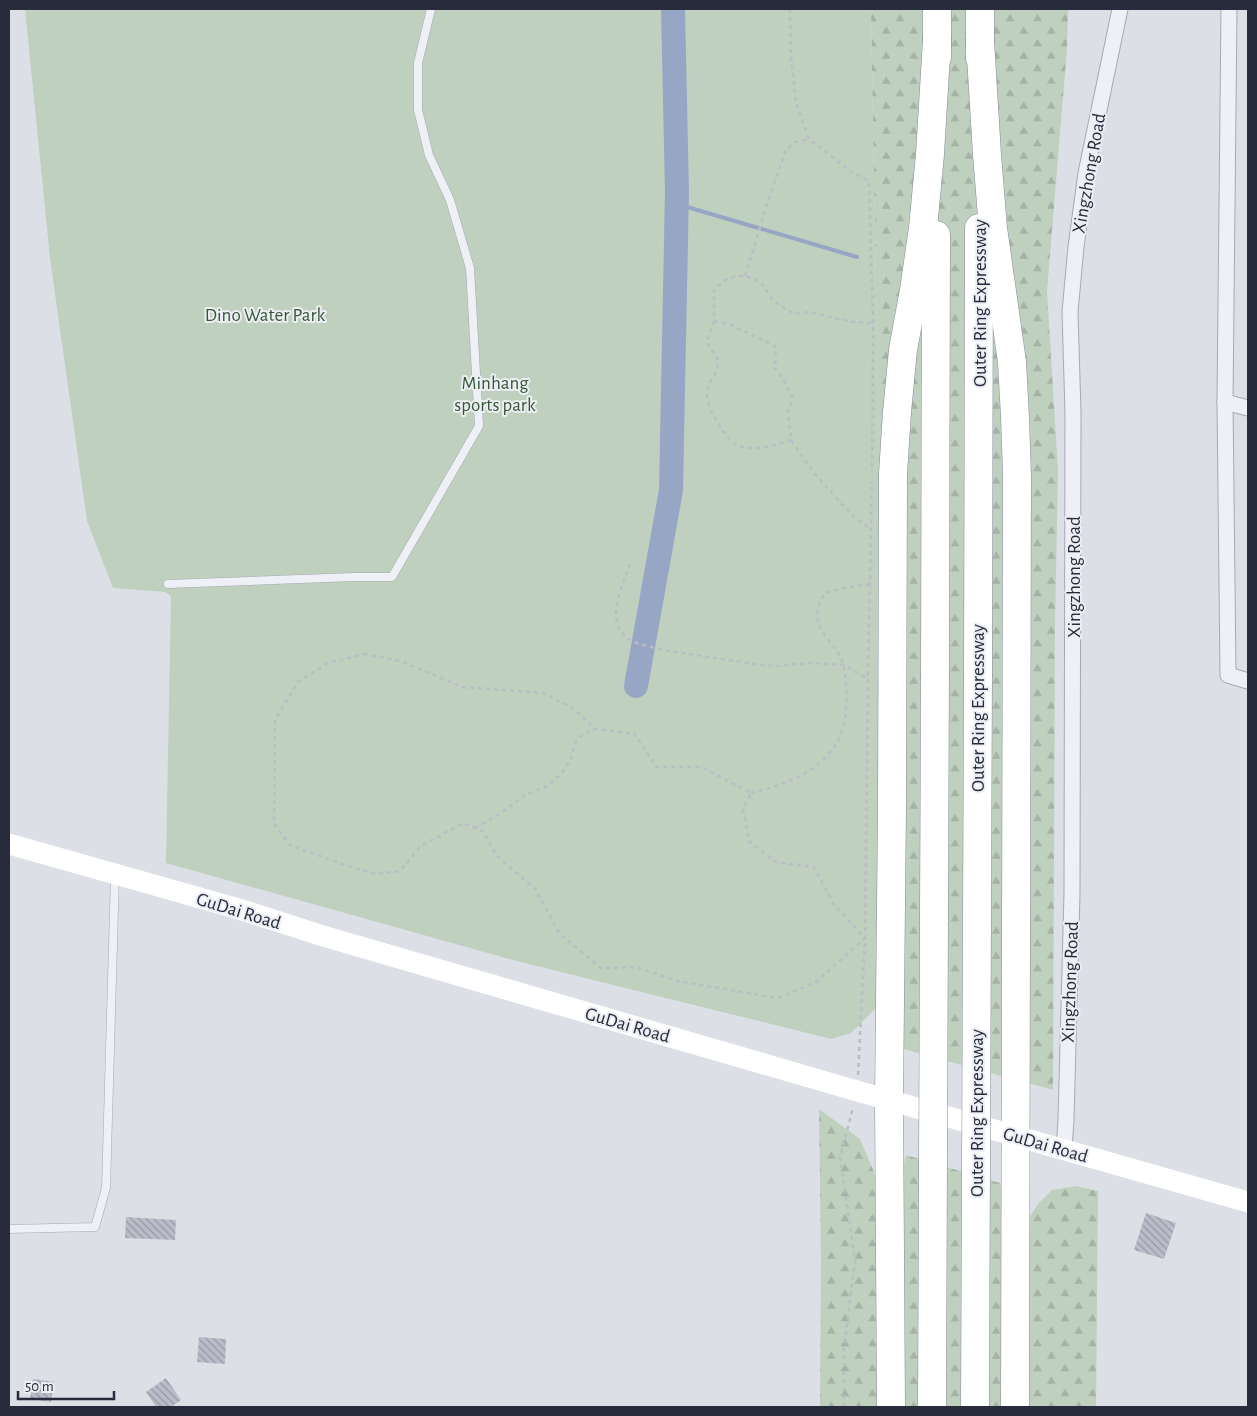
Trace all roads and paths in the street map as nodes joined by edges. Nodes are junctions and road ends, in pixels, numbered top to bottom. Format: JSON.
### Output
{"nodes":[{"id":1,"x":431,"y":9,"type":"edge"},
{"id":2,"x":790,"y":9,"type":"edge"},
{"id":3,"x":937,"y":9,"type":"edge"},
{"id":4,"x":980,"y":9,"type":"edge"},
{"id":5,"x":1120,"y":9,"type":"edge"},
{"id":6,"x":1229,"y":9,"type":"edge"},
{"id":7,"x":937,"y":39,"type":"junction"},
{"id":8,"x":980,"y":40,"type":"junction"},
{"id":9,"x":809,"y":139,"type":"junction"},
{"id":10,"x":745,"y":276,"type":"junction"},
{"id":11,"x":714,"y":321,"type":"junction"},
{"id":12,"x":874,"y":323,"type":"junction"},
{"id":13,"x":1225,"y":402,"type":"junction"},
{"id":14,"x":1248,"y":408,"type":"edge"},
{"id":15,"x":791,"y":440,"type":"junction"},
{"id":16,"x":871,"y":529,"type":"junction"},
{"id":17,"x":630,"y":564,"type":"dead end"},
{"id":18,"x":168,"y":584,"type":"dead end"},
{"id":19,"x":870,"y":584,"type":"junction"},
{"id":20,"x":844,"y":665,"type":"junction"},
{"id":21,"x":868,"y":679,"type":"junction"},
{"id":22,"x":1248,"y":681,"type":"edge"},
{"id":23,"x":595,"y":729,"type":"junction"},
{"id":24,"x":751,"y":792,"type":"junction"},
{"id":25,"x":475,"y":828,"type":"junction"},
{"id":26,"x":9,"y":844,"type":"edge"},
{"id":27,"x":116,"y":874,"type":"junction"},
{"id":28,"x":865,"y":938,"type":"junction"},
{"id":29,"x":857,"y":1091,"type":"junction"},
{"id":30,"x":889,"y":1100,"type":"junction"},
{"id":31,"x":1015,"y":1136,"type":"junction"},
{"id":32,"x":1064,"y":1149,"type":"junction"},
{"id":33,"x":1248,"y":1202,"type":"edge"},
{"id":34,"x":9,"y":1229,"type":"edge"},
{"id":35,"x":844,"y":1407,"type":"edge"},
{"id":36,"x":891,"y":1407,"type":"edge"},
{"id":37,"x":932,"y":1407,"type":"edge"},
{"id":38,"x":975,"y":1407,"type":"edge"},
{"id":39,"x":1015,"y":1407,"type":"edge"}],
"edges":[{"from":1,"to":18,"type":"lane"},
{"from":2,"to":9,"type":"path"},
{"from":3,"to":7,"type":"highway"},
{"from":4,"to":8,"type":"highway","name":"Outer Ring Expressway"},
{"from":5,"to":32,"type":"street","name":"Xingzhong Road"},
{"from":6,"to":13,"type":"street"},
{"from":7,"to":30,"type":"highway"},
{"from":7,"to":37,"type":"highway","bridge":true},
{"from":8,"to":31,"type":"highway"},
{"from":8,"to":38,"type":"highway","name":"Outer Ring Expressway","bridge":true},
{"from":9,"to":10,"type":"path"},
{"from":9,"to":12,"type":"path"},
{"from":10,"to":11,"type":"path"},
{"from":10,"to":12,"type":"path"},
{"from":11,"to":15,"type":"path"},
{"from":11,"to":15,"type":"path"},
{"from":12,"to":16,"type":"path"},
{"from":13,"to":14,"type":"street"},
{"from":13,"to":22,"type":"street"},
{"from":15,"to":16,"type":"path"},
{"from":16,"to":19,"type":"path"},
{"from":17,"to":20,"type":"path"},
{"from":19,"to":20,"type":"path"},
{"from":19,"to":21,"type":"path"},
{"from":20,"to":21,"type":"path"},
{"from":20,"to":24,"type":"path"},
{"from":21,"to":28,"type":"path"},
{"from":23,"to":24,"type":"path"},
{"from":23,"to":25,"type":"path"},
{"from":23,"to":25,"type":"path"},
{"from":24,"to":28,"type":"path"},
{"from":25,"to":28,"type":"path"},
{"from":26,"to":27,"type":"main road","name":"GuDai Road"},
{"from":27,"to":29,"type":"main road","name":"GuDai Road"},
{"from":27,"to":34,"type":"lane"},
{"from":28,"to":29,"type":"path"},
{"from":29,"to":30,"type":"main road","name":"GuDai Road"},
{"from":29,"to":35,"type":"path"},
{"from":30,"to":31,"type":"main road","name":"GuDai Road"},
{"from":30,"to":36,"type":"highway"},
{"from":31,"to":32,"type":"main road","name":"GuDai Road"},
{"from":31,"to":39,"type":"highway"},
{"from":32,"to":33,"type":"main road","name":"GuDai Road"}]}
